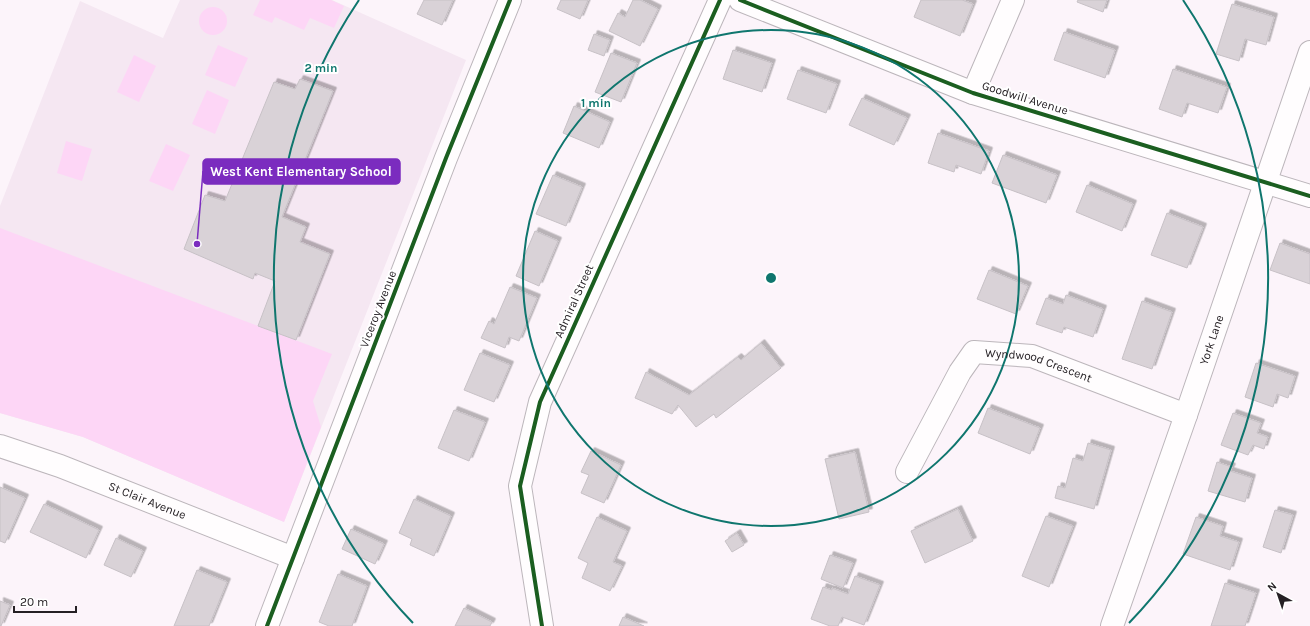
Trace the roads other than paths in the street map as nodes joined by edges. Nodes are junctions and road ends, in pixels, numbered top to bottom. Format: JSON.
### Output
{"nodes":[{"id":1,"x":510,"y":0,"type":"edge"},
{"id":2,"x":720,"y":0,"type":"edge"},
{"id":3,"x":740,"y":0,"type":"edge"},
{"id":4,"x":1013,"y":0,"type":"edge"},
{"id":5,"x":1310,"y":52,"type":"edge"},
{"id":6,"x":973,"y":93,"type":"junction"},
{"id":7,"x":1265,"y":182,"type":"junction"},
{"id":8,"x":1310,"y":196,"type":"edge"},
{"id":9,"x":1186,"y":415,"type":"junction"},
{"id":10,"x":0,"y":446,"type":"edge"},
{"id":11,"x":907,"y":472,"type":"dead end"},
{"id":12,"x":292,"y":558,"type":"junction"},
{"id":13,"x":267,"y":626,"type":"edge"},
{"id":14,"x":542,"y":626,"type":"edge"},
{"id":15,"x":1112,"y":626,"type":"edge"}],
"edges":[{"from":1,"to":12,"type":"street","name":"Viceroy Avenue"},
{"from":2,"to":14,"type":"street","name":"Admiral Street"},
{"from":3,"to":6,"type":"street","name":"Goodwill Avenue"},
{"from":4,"to":6,"type":"street"},
{"from":5,"to":7,"type":"street","name":"York Lane"},
{"from":6,"to":7,"type":"street","name":"Goodwill Avenue"},
{"from":7,"to":8,"type":"street","name":"Goodwill Avenue"},
{"from":7,"to":9,"type":"street","name":"York Lane"},
{"from":9,"to":11,"type":"street","name":"Wyndwood Crescent"},
{"from":9,"to":15,"type":"street","name":"York Lane"},
{"from":10,"to":12,"type":"street","name":"St Clair Avenue"},
{"from":12,"to":13,"type":"street","name":"Viceroy Avenue"}]}
